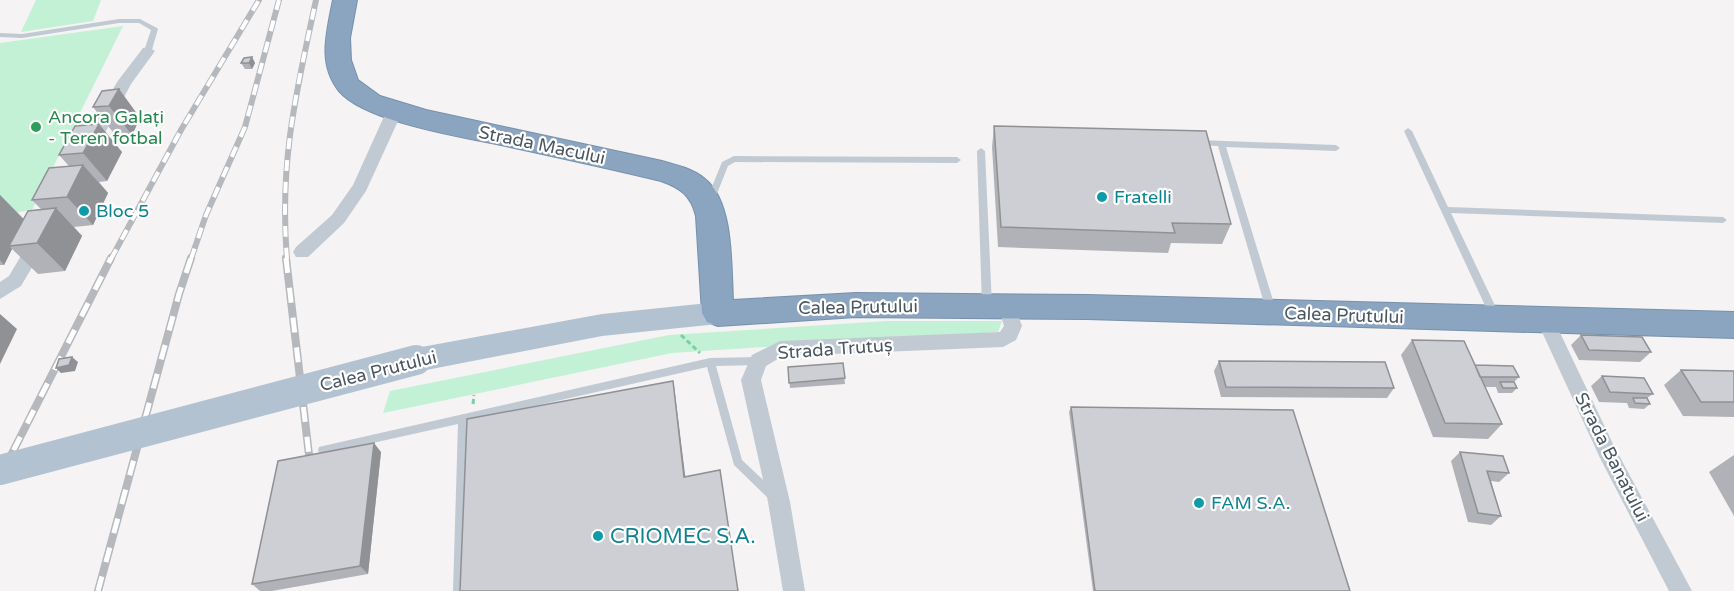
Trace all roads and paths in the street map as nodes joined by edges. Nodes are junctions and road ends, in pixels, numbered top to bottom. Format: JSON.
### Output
{"nodes":[{"id":1,"x":345,"y":0,"type":"edge"},
{"id":2,"x":0,"y":35,"type":"edge"},
{"id":3,"x":148,"y":51,"type":"joint"},
{"id":4,"x":395,"y":110,"type":"junction"},
{"id":5,"x":1408,"y":131,"type":"dead end"},
{"id":6,"x":1186,"y":143,"type":"edge"},
{"id":7,"x":1221,"y":143,"type":"junction"},
{"id":8,"x":1336,"y":148,"type":"dead end"},
{"id":9,"x":981,"y":151,"type":"dead end"},
{"id":10,"x":957,"y":160,"type":"dead end"},
{"id":11,"x":82,"y":161,"type":"edge"},
{"id":12,"x":709,"y":204,"type":"junction"},
{"id":13,"x":1445,"y":210,"type":"junction"},
{"id":14,"x":1723,"y":220,"type":"dead end"},
{"id":15,"x":44,"y":231,"type":"edge"},
{"id":16,"x":302,"y":252,"type":"dead end"},
{"id":17,"x":0,"y":291,"type":"edge"},
{"id":18,"x":997,"y":306,"type":"junction"},
{"id":19,"x":1272,"y":312,"type":"junction"},
{"id":20,"x":718,"y":313,"type":"junction"},
{"id":21,"x":663,"y":317,"type":"junction"},
{"id":22,"x":1496,"y":319,"type":"junction"},
{"id":23,"x":1546,"y":321,"type":"junction"},
{"id":24,"x":1734,"y":325,"type":"edge"},
{"id":25,"x":759,"y":361,"type":"junction"},
{"id":26,"x":710,"y":362,"type":"junction"},
{"id":27,"x":463,"y":418,"type":"junction"},
{"id":28,"x":323,"y":450,"type":"edge"},
{"id":29,"x":0,"y":470,"type":"edge"},
{"id":30,"x":779,"y":502,"type":"junction"},
{"id":31,"x":459,"y":591,"type":"edge"},
{"id":32,"x":794,"y":591,"type":"edge"},
{"id":33,"x":1681,"y":591,"type":"edge"}],
"edges":[{"from":1,"to":4,"type":"highway","name":"Strada Macului"},
{"from":2,"to":3,"type":"lane"},
{"from":3,"to":11,"type":"street"},
{"from":4,"to":12,"type":"highway","name":"Strada Macului"},
{"from":4,"to":16,"type":"street"},
{"from":5,"to":13,"type":"lane"},
{"from":6,"to":7,"type":"lane"},
{"from":7,"to":8,"type":"lane"},
{"from":7,"to":19,"type":"lane"},
{"from":9,"to":18,"type":"lane"},
{"from":10,"to":12,"type":"lane"},
{"from":12,"to":20,"type":"highway"},
{"from":13,"to":14,"type":"lane"},
{"from":13,"to":22,"type":"lane"},
{"from":15,"to":17,"type":"street"},
{"from":18,"to":19,"type":"highway","name":"Calea Prutului"},
{"from":18,"to":20,"type":"highway","name":"Calea Prutului"},
{"from":18,"to":25,"type":"street","name":"Strada Trutuș"},
{"from":19,"to":22,"type":"highway","name":"Calea Prutului"},
{"from":20,"to":21,"type":"main road","name":"Calea Prutului"},
{"from":21,"to":26,"type":"path"},
{"from":21,"to":29,"type":"main road","name":"Calea Prutului","bridge":true},
{"from":22,"to":23,"type":"highway","name":"Calea Prutului"},
{"from":23,"to":24,"type":"highway","name":"Calea Prutului"},
{"from":23,"to":33,"type":"street","name":"Strada Banatului"},
{"from":25,"to":26,"type":"lane"},
{"from":25,"to":30,"type":"street","name":"Strada Trutuș"},
{"from":26,"to":27,"type":"lane"},
{"from":26,"to":30,"type":"lane"},
{"from":27,"to":28,"type":"lane"},
{"from":27,"to":31,"type":"lane"},
{"from":30,"to":32,"type":"street","name":"Strada Trutuș"}]}
